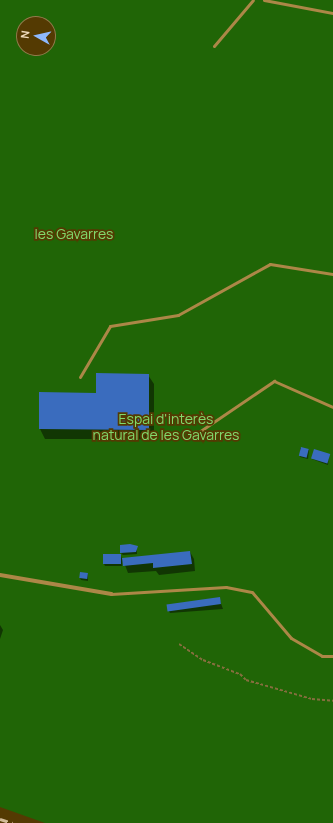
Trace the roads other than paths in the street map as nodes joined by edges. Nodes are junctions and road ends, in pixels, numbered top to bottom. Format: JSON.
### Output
{"nodes":[{"id":1,"x":253,"y":0,"type":"edge"},
{"id":2,"x":264,"y":0,"type":"edge"},
{"id":3,"x":333,"y":12,"type":"edge"},
{"id":4,"x":214,"y":46,"type":"dead end"},
{"id":5,"x":333,"y":274,"type":"edge"},
{"id":6,"x":80,"y":377,"type":"dead end"},
{"id":7,"x":333,"y":407,"type":"edge"},
{"id":8,"x":190,"y":438,"type":"dead end"},
{"id":9,"x":0,"y":575,"type":"edge"},
{"id":10,"x":111,"y":594,"type":"joint"},
{"id":11,"x":333,"y":656,"type":"edge"}],
"edges":[{"from":1,"to":4,"type":"lane"},
{"from":2,"to":3,"type":"lane"},
{"from":5,"to":6,"type":"lane"},
{"from":7,"to":8,"type":"lane"},
{"from":9,"to":10,"type":"street"},
{"from":10,"to":11,"type":"lane"}]}
